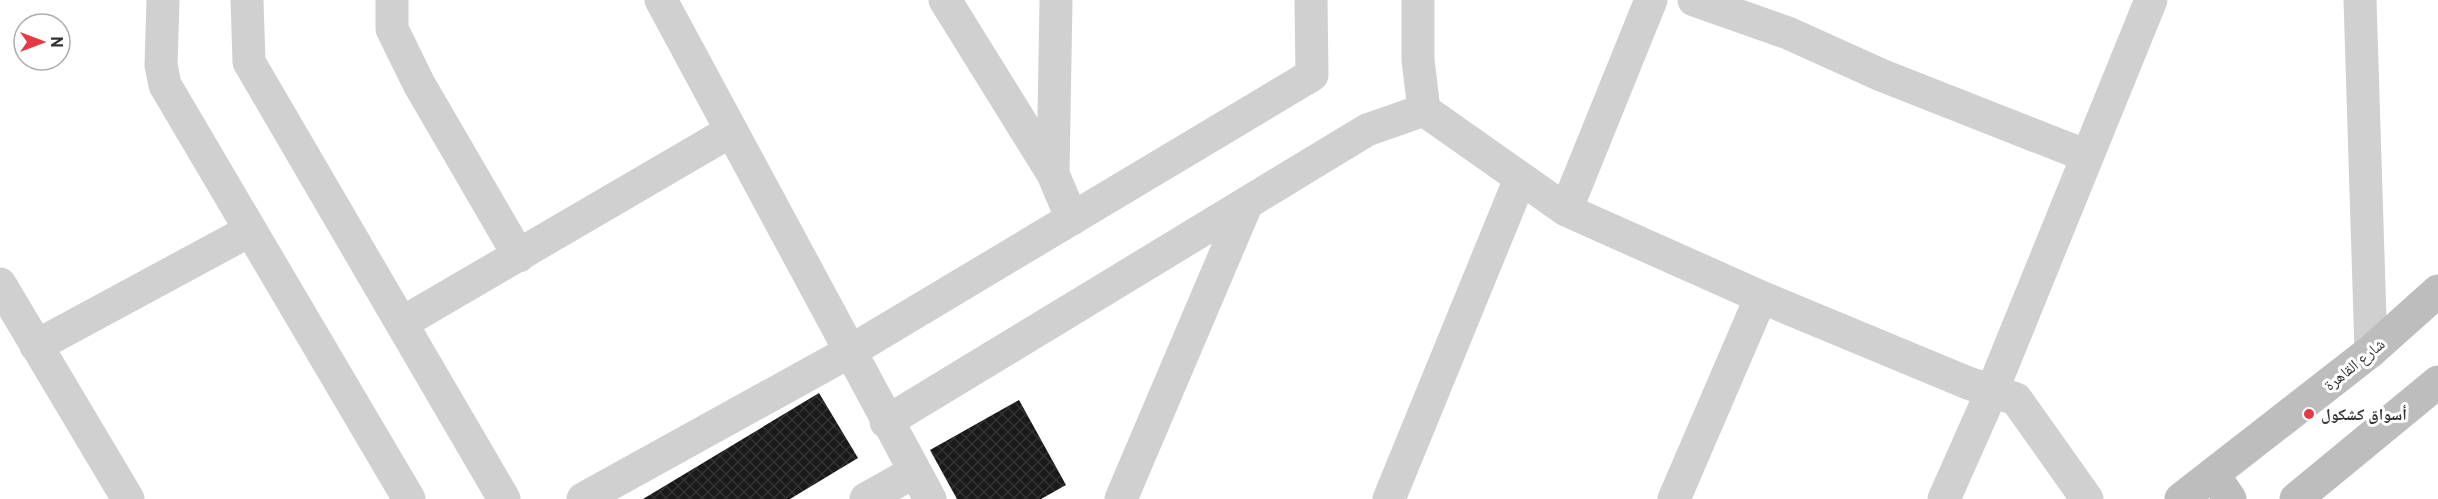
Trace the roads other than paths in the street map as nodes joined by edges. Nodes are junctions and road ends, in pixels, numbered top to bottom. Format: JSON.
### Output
{"nodes":[{"id":1,"x":163,"y":0,"type":"edge"},
{"id":2,"x":247,"y":0,"type":"edge"},
{"id":3,"x":392,"y":0,"type":"edge"},
{"id":4,"x":661,"y":0,"type":"edge"},
{"id":5,"x":945,"y":0,"type":"edge"},
{"id":6,"x":1056,"y":0,"type":"edge"},
{"id":7,"x":1311,"y":0,"type":"edge"},
{"id":8,"x":1418,"y":0,"type":"edge"},
{"id":9,"x":1651,"y":0,"type":"edge"},
{"id":10,"x":1694,"y":0,"type":"edge"},
{"id":11,"x":2151,"y":0,"type":"edge"},
{"id":12,"x":2360,"y":0,"type":"edge"},
{"id":13,"x":1424,"y":110,"type":"junction"},
{"id":14,"x":731,"y":131,"type":"junction"},
{"id":15,"x":2087,"y":156,"type":"junction"},
{"id":16,"x":1053,"y":174,"type":"junction"},
{"id":17,"x":1520,"y":179,"type":"junction"},
{"id":18,"x":1247,"y":203,"type":"junction"},
{"id":19,"x":1566,"y":210,"type":"junction"},
{"id":20,"x":1072,"y":219,"type":"junction"},
{"id":21,"x":249,"y":231,"type":"junction"},
{"id":22,"x":519,"y":256,"type":"junction"},
{"id":23,"x":0,"y":284,"type":"edge"},
{"id":24,"x":2438,"y":291,"type":"edge"},
{"id":25,"x":1761,"y":297,"type":"junction"},
{"id":26,"x":402,"y":322,"type":"junction"},
{"id":27,"x":36,"y":346,"type":"junction"},
{"id":28,"x":2371,"y":351,"type":"junction"},
{"id":29,"x":849,"y":352,"type":"junction"},
{"id":30,"x":2438,"y":382,"type":"edge"},
{"id":31,"x":1992,"y":391,"type":"junction"},
{"id":32,"x":886,"y":422,"type":"junction"},
{"id":33,"x":922,"y":485,"type":"edge"},
{"id":34,"x":2221,"y":487,"type":"edge"},
{"id":35,"x":2304,"y":497,"type":"edge"},
{"id":36,"x":128,"y":499,"type":"edge"},
{"id":37,"x":409,"y":499,"type":"edge"},
{"id":38,"x":504,"y":499,"type":"edge"},
{"id":39,"x":583,"y":499,"type":"edge"},
{"id":40,"x":866,"y":499,"type":"edge"},
{"id":41,"x":1121,"y":499,"type":"edge"},
{"id":42,"x":1389,"y":499,"type":"edge"},
{"id":43,"x":1674,"y":499,"type":"edge"},
{"id":44,"x":1944,"y":499,"type":"edge"},
{"id":45,"x":2087,"y":499,"type":"edge"},
{"id":46,"x":2181,"y":499,"type":"edge"}],
"edges":[{"from":1,"to":21,"type":"street"},
{"from":2,"to":26,"type":"street"},
{"from":3,"to":22,"type":"street"},
{"from":4,"to":14,"type":"street"},
{"from":5,"to":16,"type":"street"},
{"from":6,"to":16,"type":"street"},
{"from":7,"to":20,"type":"street"},
{"from":8,"to":13,"type":"street"},
{"from":9,"to":19,"type":"street"},
{"from":10,"to":15,"type":"street"},
{"from":11,"to":15,"type":"street"},
{"from":12,"to":28,"type":"street"},
{"from":13,"to":17,"type":"street"},
{"from":13,"to":18,"type":"street"},
{"from":14,"to":22,"type":"street"},
{"from":14,"to":29,"type":"street"},
{"from":15,"to":31,"type":"street"},
{"from":16,"to":20,"type":"street"},
{"from":17,"to":19,"type":"street"},
{"from":17,"to":42,"type":"street"},
{"from":18,"to":32,"type":"street"},
{"from":18,"to":41,"type":"street"},
{"from":19,"to":25,"type":"street"},
{"from":20,"to":29,"type":"street"},
{"from":21,"to":27,"type":"street"},
{"from":21,"to":37,"type":"street"},
{"from":22,"to":26,"type":"street"},
{"from":23,"to":27,"type":"street"},
{"from":24,"to":28,"type":"main road","name":"شارع القاهرة"},
{"from":25,"to":31,"type":"street"},
{"from":25,"to":43,"type":"street"},
{"from":26,"to":38,"type":"street"},
{"from":27,"to":36,"type":"street"},
{"from":28,"to":34,"type":"main road","name":"شارع القاهرة"},
{"from":29,"to":32,"type":"street"},
{"from":29,"to":39,"type":"street"},
{"from":30,"to":35,"type":"main road"},
{"from":31,"to":44,"type":"street"},
{"from":31,"to":45,"type":"street"},
{"from":32,"to":33,"type":"street"},
{"from":33,"to":40,"type":"street"},
{"from":34,"to":46,"type":"main road","name":"شارع القاهرة"}]}
